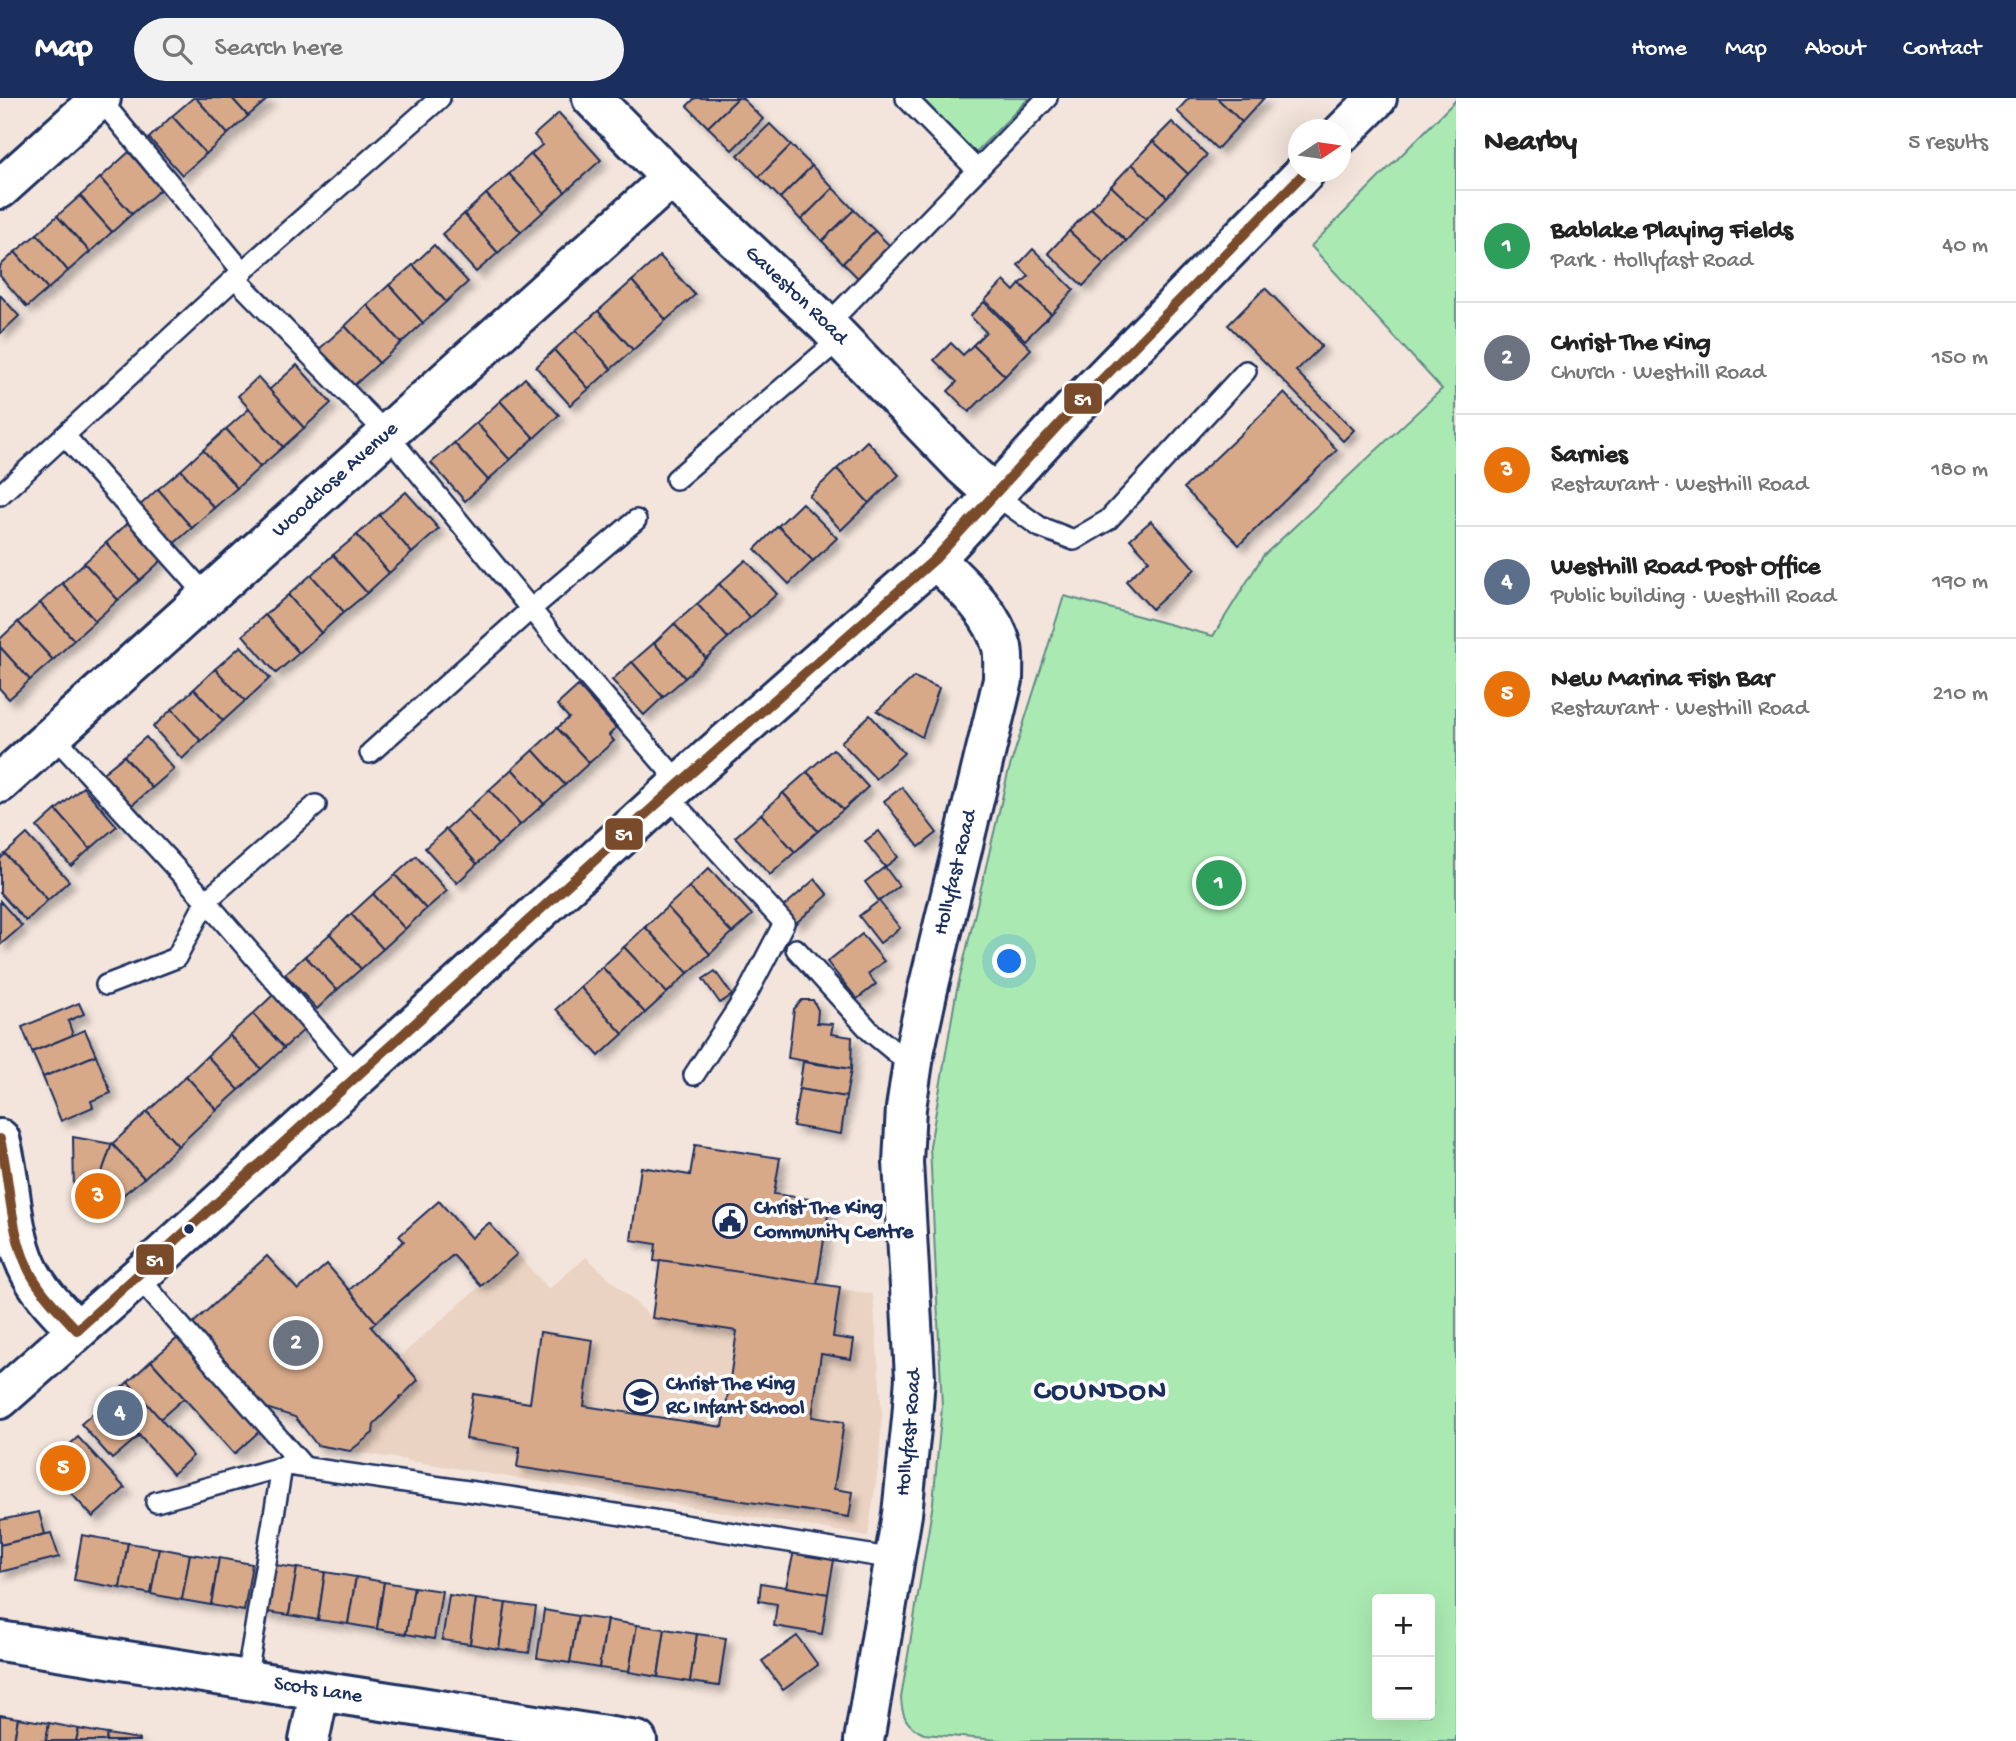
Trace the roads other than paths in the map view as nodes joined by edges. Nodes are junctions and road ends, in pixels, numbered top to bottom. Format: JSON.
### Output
{"nodes":[{"id":1,"x":100,"y":98,"type":"edge"},
{"id":2,"x":440,"y":98,"type":"edge"},
{"id":3,"x":592,"y":98,"type":"edge"},
{"id":4,"x":906,"y":98,"type":"edge"},
{"id":5,"x":1047,"y":98,"type":"edge"},
{"id":6,"x":1377,"y":98,"type":"edge"},
{"id":7,"x":1351,"y":124,"type":"edge"},
{"id":8,"x":977,"y":170,"type":"junction"},
{"id":9,"x":671,"y":178,"type":"junction"},
{"id":10,"x":1295,"y":182,"type":"edge"},
{"id":11,"x":0,"y":189,"type":"edge"},
{"id":12,"x":239,"y":275,"type":"junction"},
{"id":13,"x":833,"y":332,"type":"junction"},
{"id":14,"x":1246,"y":371,"type":"dead end"},
{"id":15,"x":387,"y":434,"type":"junction"},
{"id":16,"x":65,"y":436,"type":"junction"},
{"id":17,"x":676,"y":479,"type":"dead end"},
{"id":18,"x":0,"y":495,"type":"edge"},
{"id":19,"x":995,"y":495,"type":"junction"},
{"id":20,"x":636,"y":520,"type":"dead end"},
{"id":21,"x":934,"y":559,"type":"junction"},
{"id":22,"x":207,"y":596,"type":"junction"},
{"id":23,"x":531,"y":609,"type":"junction"},
{"id":24,"x":53,"y":735,"type":"junction"},
{"id":25,"x":370,"y":753,"type":"dead end"},
{"id":26,"x":0,"y":783,"type":"edge"},
{"id":27,"x":674,"y":789,"type":"junction"},
{"id":28,"x":316,"y":805,"type":"dead end"},
{"id":29,"x":205,"y":901,"type":"junction"},
{"id":30,"x":796,"y":949,"type":"dead end"},
{"id":31,"x":106,"y":985,"type":"dead end"},
{"id":32,"x":912,"y":1066,"type":"junction"},
{"id":33,"x":694,"y":1075,"type":"dead end"},
{"id":34,"x":357,"y":1076,"type":"junction"},
{"id":35,"x":0,"y":1139,"type":"edge"},
{"id":36,"x":138,"y":1277,"type":"junction"},
{"id":37,"x":77,"y":1330,"type":"junction"},
{"id":38,"x":0,"y":1399,"type":"edge"},
{"id":39,"x":282,"y":1467,"type":"junction"},
{"id":40,"x":304,"y":1467,"type":"junction"},
{"id":41,"x":156,"y":1502,"type":"dead end"},
{"id":42,"x":894,"y":1559,"type":"junction"},
{"id":43,"x":0,"y":1641,"type":"edge"},
{"id":44,"x":246,"y":1681,"type":"junction"},
{"id":45,"x":319,"y":1693,"type":"junction"},
{"id":46,"x":309,"y":1741,"type":"edge"},
{"id":47,"x":637,"y":1741,"type":"edge"},
{"id":48,"x":864,"y":1741,"type":"edge"}],
"edges":[{"from":1,"to":11,"type":"street"},
{"from":1,"to":12,"type":"lane"},
{"from":2,"to":12,"type":"lane"},
{"from":3,"to":9,"type":"street","name":"Gaveston Road"},
{"from":4,"to":8,"type":"lane"},
{"from":5,"to":8,"type":"lane"},
{"from":6,"to":7,"type":"street"},
{"from":8,"to":13,"type":"lane"},
{"from":9,"to":13,"type":"street","name":"Gaveston Road"},
{"from":9,"to":15,"type":"street","name":"Woodclose Avenue"},
{"from":10,"to":19,"type":"street"},
{"from":12,"to":15,"type":"lane"},
{"from":12,"to":16,"type":"lane"},
{"from":13,"to":17,"type":"lane"},
{"from":13,"to":19,"type":"street","name":"Gaveston Road"},
{"from":14,"to":19,"type":"lane"},
{"from":15,"to":22,"type":"street","name":"Woodclose Avenue"},
{"from":15,"to":23,"type":"lane"},
{"from":16,"to":18,"type":"lane"},
{"from":16,"to":22,"type":"lane"},
{"from":19,"to":21,"type":"street"},
{"from":20,"to":23,"type":"lane"},
{"from":21,"to":27,"type":"street"},
{"from":21,"to":32,"type":"street","name":"Hollyfast Road"},
{"from":22,"to":24,"type":"street","name":"Woodclose Avenue"},
{"from":23,"to":25,"type":"lane"},
{"from":23,"to":27,"type":"lane"},
{"from":24,"to":26,"type":"street","name":"Woodclose Avenue"},
{"from":24,"to":29,"type":"lane"},
{"from":27,"to":33,"type":"lane"},
{"from":27,"to":34,"type":"street"},
{"from":28,"to":29,"type":"lane"},
{"from":29,"to":31,"type":"lane"},
{"from":29,"to":34,"type":"lane"},
{"from":30,"to":32,"type":"lane"},
{"from":32,"to":42,"type":"street","name":"Hollyfast Road"},
{"from":34,"to":36,"type":"street"},
{"from":35,"to":37,"type":"street"},
{"from":36,"to":37,"type":"street"},
{"from":36,"to":40,"type":"lane"},
{"from":37,"to":38,"type":"street"},
{"from":39,"to":40,"type":"lane"},
{"from":39,"to":41,"type":"lane"},
{"from":39,"to":44,"type":"lane"},
{"from":40,"to":42,"type":"lane"},
{"from":42,"to":48,"type":"street","name":"Hollyfast Road"},
{"from":43,"to":44,"type":"street","name":"Scots Lane"},
{"from":44,"to":45,"type":"street","name":"Scots Lane"},
{"from":45,"to":46,"type":"street"},
{"from":45,"to":47,"type":"street","name":"Scots Lane"}]}
